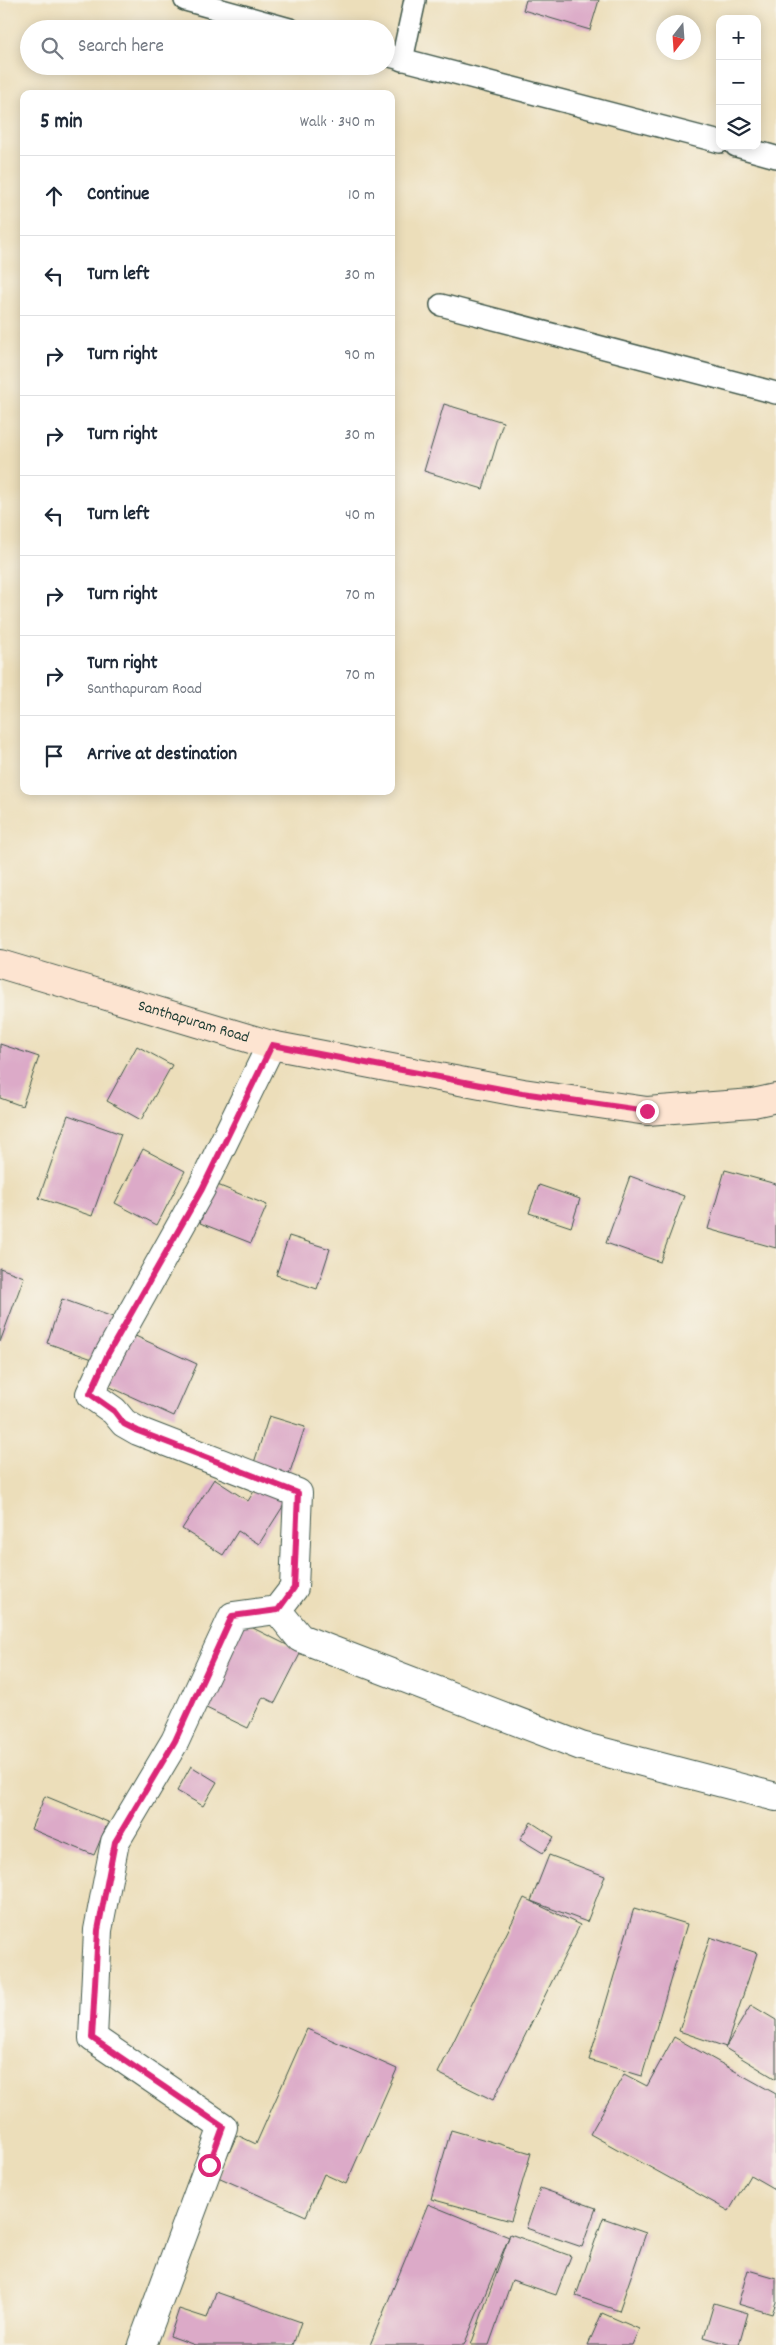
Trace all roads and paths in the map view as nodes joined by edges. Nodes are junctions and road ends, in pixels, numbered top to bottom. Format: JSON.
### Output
{"nodes":[{"id":1,"x":185,"y":0,"type":"edge"},
{"id":2,"x":415,"y":0,"type":"edge"},
{"id":3,"x":257,"y":20,"type":"edge"},
{"id":4,"x":395,"y":54,"type":"edge"},
{"id":5,"x":395,"y":57,"type":"edge"},
{"id":6,"x":716,"y":141,"type":"edge"},
{"id":7,"x":751,"y":150,"type":"edge"},
{"id":8,"x":776,"y":157,"type":"edge"},
{"id":9,"x":441,"y":305,"type":"dead end"},
{"id":10,"x":776,"y":393,"type":"edge"},
{"id":11,"x":0,"y":964,"type":"edge"},
{"id":12,"x":272,"y":1045,"type":"junction"},
{"id":13,"x":776,"y":1098,"type":"edge"},
{"id":14,"x":278,"y":1610,"type":"junction"},
{"id":15,"x":776,"y":1797,"type":"edge"},
{"id":16,"x":142,"y":2345,"type":"edge"}],
"edges":[{"from":1,"to":3,"type":"lane"},
{"from":2,"to":4,"type":"lane"},
{"from":5,"to":6,"type":"lane"},
{"from":7,"to":8,"type":"lane"},
{"from":9,"to":10,"type":"lane"},
{"from":11,"to":12,"type":"main road","name":"Santhapuram Road"},
{"from":12,"to":13,"type":"main road","name":"Santhapuram Road"},
{"from":12,"to":14,"type":"street"},
{"from":14,"to":15,"type":"street"},
{"from":14,"to":16,"type":"street"}]}
